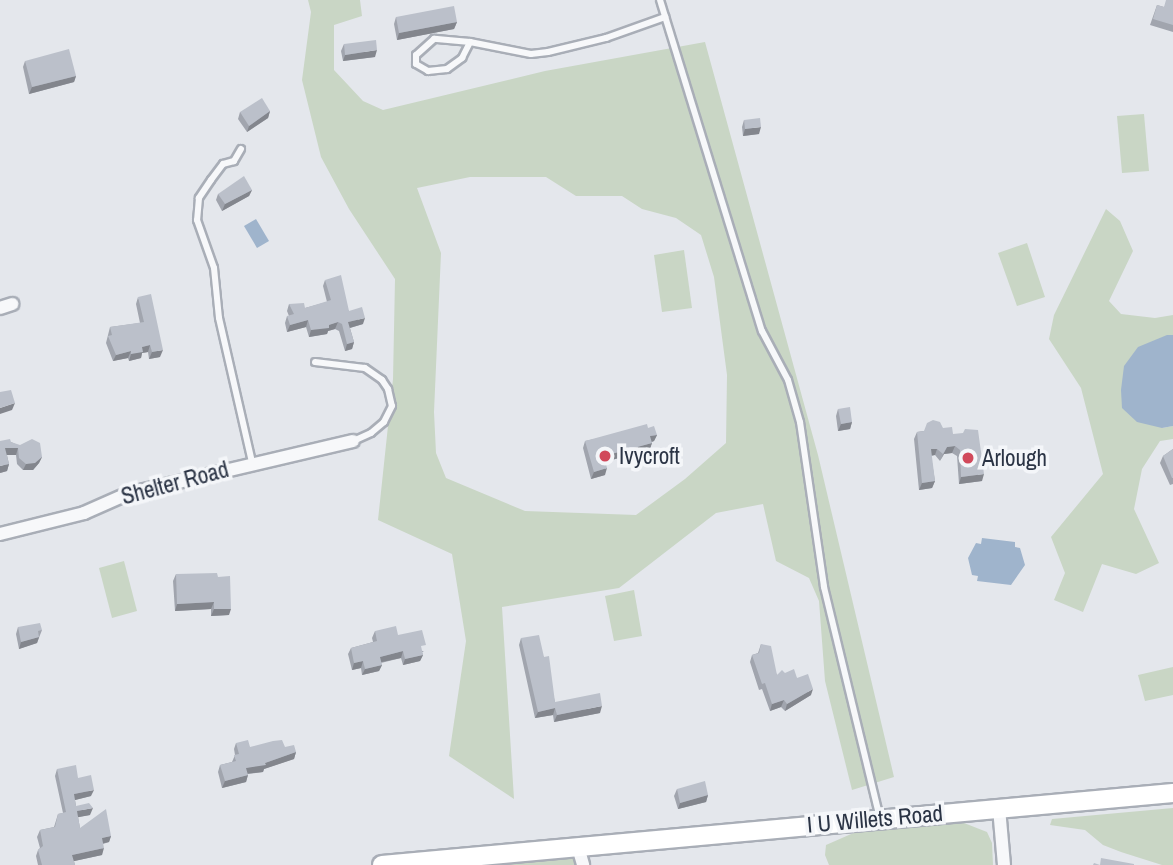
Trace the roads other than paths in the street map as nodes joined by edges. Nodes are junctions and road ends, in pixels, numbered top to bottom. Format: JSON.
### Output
{"nodes":[{"id":1,"x":660,"y":0,"type":"edge"},
{"id":2,"x":665,"y":17,"type":"junction"},
{"id":3,"x":470,"y":42,"type":"junction"},
{"id":4,"x":241,"y":149,"type":"dead end"},
{"id":5,"x":315,"y":362,"type":"dead end"},
{"id":6,"x":353,"y":441,"type":"joint"},
{"id":7,"x":252,"y":462,"type":"junction"},
{"id":8,"x":0,"y":534,"type":"edge"},
{"id":9,"x":1173,"y":793,"type":"edge"},
{"id":10,"x":999,"y":808,"type":"junction"},
{"id":11,"x":880,"y":818,"type":"junction"},
{"id":12,"x":578,"y":847,"type":"junction"},
{"id":13,"x":382,"y":865,"type":"edge"},
{"id":14,"x":583,"y":865,"type":"edge"},
{"id":15,"x":1004,"y":865,"type":"edge"}],
"edges":[{"from":1,"to":2,"type":"lane"},
{"from":2,"to":3,"type":"lane"},
{"from":2,"to":11,"type":"lane"},
{"from":3,"to":3,"type":"lane"},
{"from":4,"to":7,"type":"lane"},
{"from":5,"to":6,"type":"lane"},
{"from":6,"to":7,"type":"street","name":"Shelter Road"},
{"from":7,"to":8,"type":"street","name":"Shelter Road"},
{"from":9,"to":10,"type":"street","name":"I U Willets Road"},
{"from":10,"to":11,"type":"street","name":"I U Willets Road"},
{"from":10,"to":15,"type":"street"},
{"from":11,"to":12,"type":"street","name":"I U Willets Road"},
{"from":12,"to":13,"type":"street","name":"I U Willets Road"},
{"from":12,"to":14,"type":"street"}]}
